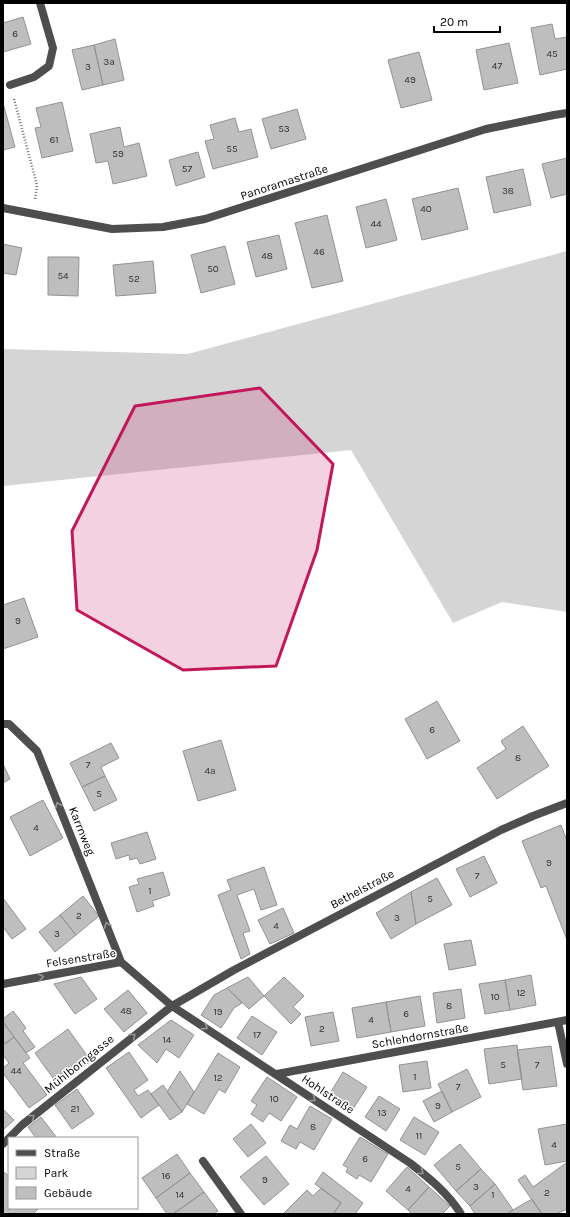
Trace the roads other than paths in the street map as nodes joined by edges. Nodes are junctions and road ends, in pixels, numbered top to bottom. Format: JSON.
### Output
{"nodes":[{"id":1,"x":40,"y":3,"type":"edge"},
{"id":2,"x":10,"y":85,"type":"road end"},
{"id":3,"x":567,"y":113,"type":"edge"},
{"id":4,"x":3,"y":208,"type":"edge"},
{"id":5,"x":3,"y":724,"type":"edge"},
{"id":6,"x":567,"y":803,"type":"edge"},
{"id":7,"x":121,"y":962,"type":"junction"},
{"id":8,"x":3,"y":984,"type":"edge"},
{"id":9,"x":172,"y":1006,"type":"junction"},
{"id":10,"x":567,"y":1020,"type":"edge"},
{"id":11,"x":558,"y":1022,"type":"junction"},
{"id":12,"x":567,"y":1064,"type":"edge"},
{"id":13,"x":277,"y":1074,"type":"junction"},
{"id":14,"x":10,"y":1137,"type":"edge"},
{"id":15,"x":203,"y":1161,"type":"dead end"},
{"id":16,"x":241,"y":1214,"type":"edge"},
{"id":17,"x":461,"y":1214,"type":"edge"}],
"edges":[{"from":1,"to":2,"type":"street"},
{"from":3,"to":4,"type":"street","name":"Panoramastraße"},
{"from":7,"to":5,"type":"street","name":"Karrnweg","one_way":true},
{"from":6,"to":9,"type":"street","name":"Bethelstraße"},
{"from":8,"to":7,"type":"street","name":"Felsenstraße","one_way":true},
{"from":7,"to":9,"type":"street","name":"Felsenstraße"},
{"from":9,"to":13,"type":"street","name":"Hohlstraße","one_way":true},
{"from":14,"to":9,"type":"street","name":"Mühlborngasse","one_way":true},
{"from":10,"to":11,"type":"street","name":"Schlehdornstraße"},
{"from":11,"to":12,"type":"street"},
{"from":11,"to":13,"type":"street","name":"Schlehdornstraße"},
{"from":13,"to":17,"type":"street","name":"Hohlstraße","one_way":true},
{"from":15,"to":16,"type":"street"}]}
